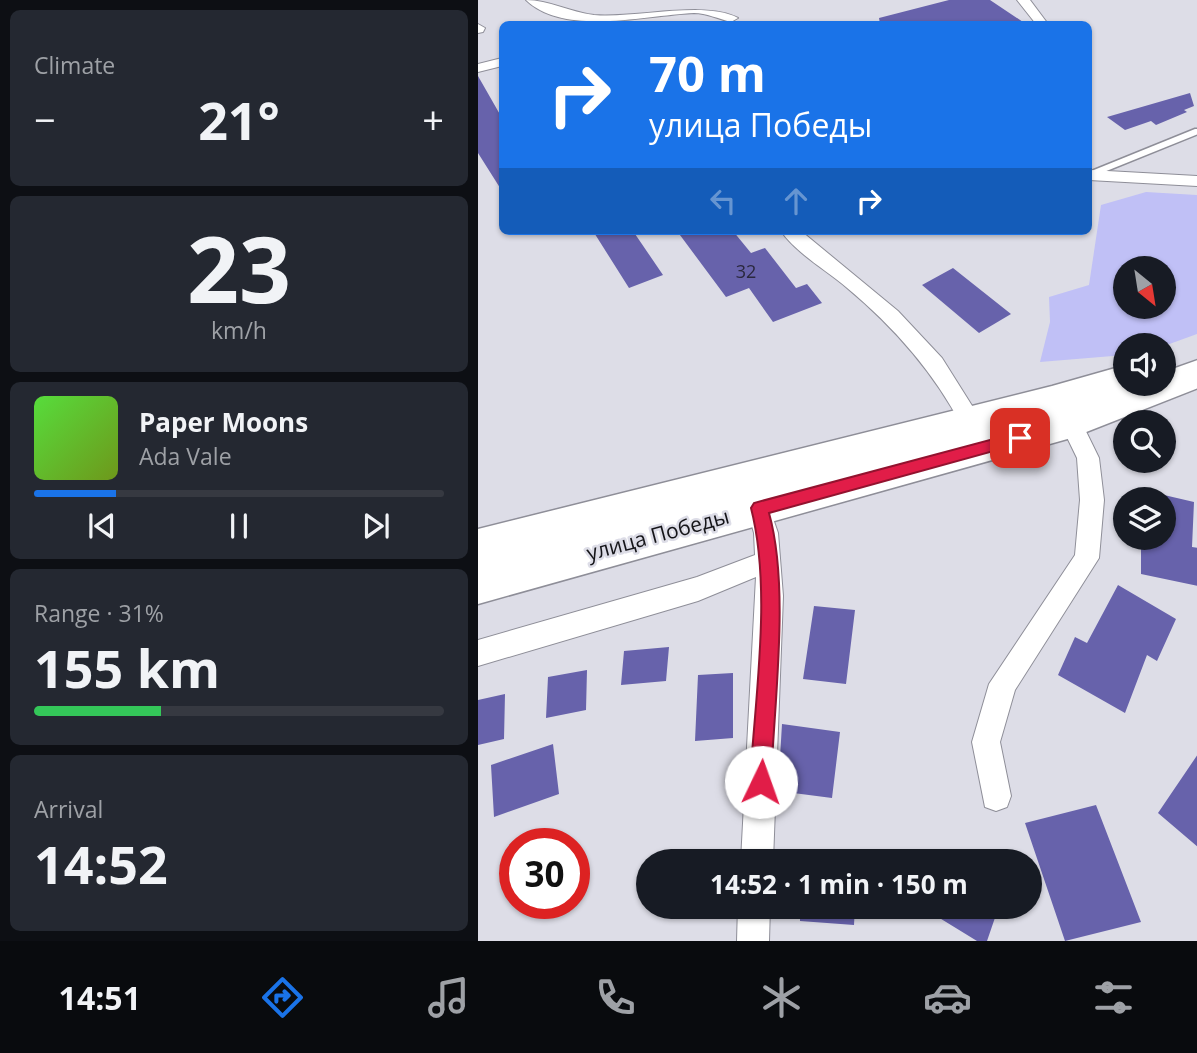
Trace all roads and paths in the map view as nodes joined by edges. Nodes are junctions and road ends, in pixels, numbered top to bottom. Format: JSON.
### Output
{"nodes":[{"id":1,"x":532,"y":0,"type":"edge"},
{"id":2,"x":1023,"y":0,"type":"edge"},
{"id":3,"x":731,"y":18,"type":"dead end"},
{"id":4,"x":1040,"y":21,"type":"edge"},
{"id":5,"x":499,"y":63,"type":"edge"},
{"id":6,"x":478,"y":68,"type":"edge"},
{"id":7,"x":1197,"y":131,"type":"edge"},
{"id":8,"x":1092,"y":174,"type":"edge"},
{"id":9,"x":1092,"y":175,"type":"edge"},
{"id":10,"x":1197,"y":181,"type":"edge"},
{"id":11,"x":795,"y":235,"type":"edge"},
{"id":12,"x":1197,"y":348,"type":"edge"},
{"id":13,"x":1176,"y":357,"type":"edge"},
{"id":14,"x":1197,"y":373,"type":"edge"},
{"id":15,"x":1113,"y":382,"type":"edge"},
{"id":16,"x":970,"y":420,"type":"junction"},
{"id":17,"x":1071,"y":423,"type":"junction"},
{"id":18,"x":759,"y":508,"type":"junction"},
{"id":19,"x":478,"y":548,"type":"edge"},
{"id":20,"x":768,"y":561,"type":"junction"},
{"id":21,"x":478,"y":584,"type":"edge"},
{"id":22,"x":478,"y":653,"type":"edge"},
{"id":23,"x":996,"y":796,"type":"dead end"},
{"id":24,"x":758,"y":849,"type":"edge"},
{"id":25,"x":754,"y":919,"type":"edge"},
{"id":26,"x":753,"y":941,"type":"edge"}],
"edges":[{"from":1,"to":3,"type":"street"},
{"from":2,"to":4,"type":"street"},
{"from":5,"to":6,"type":"street"},
{"from":7,"to":8,"type":"lane"},
{"from":9,"to":10,"type":"street"},
{"from":11,"to":16,"type":"street"},
{"from":12,"to":13,"type":"highway"},
{"from":14,"to":17,"type":"highway","name":"улица Победы"},
{"from":15,"to":16,"type":"highway","name":"улица Победы"},
{"from":16,"to":19,"type":"highway","name":"улица Победы"},
{"from":17,"to":18,"type":"highway","name":"улица Победы"},
{"from":17,"to":23,"type":"street"},
{"from":18,"to":20,"type":"street"},
{"from":18,"to":21,"type":"highway","name":"улица Победы"},
{"from":20,"to":22,"type":"street"},
{"from":20,"to":24,"type":"street"},
{"from":25,"to":26,"type":"street"}]}
